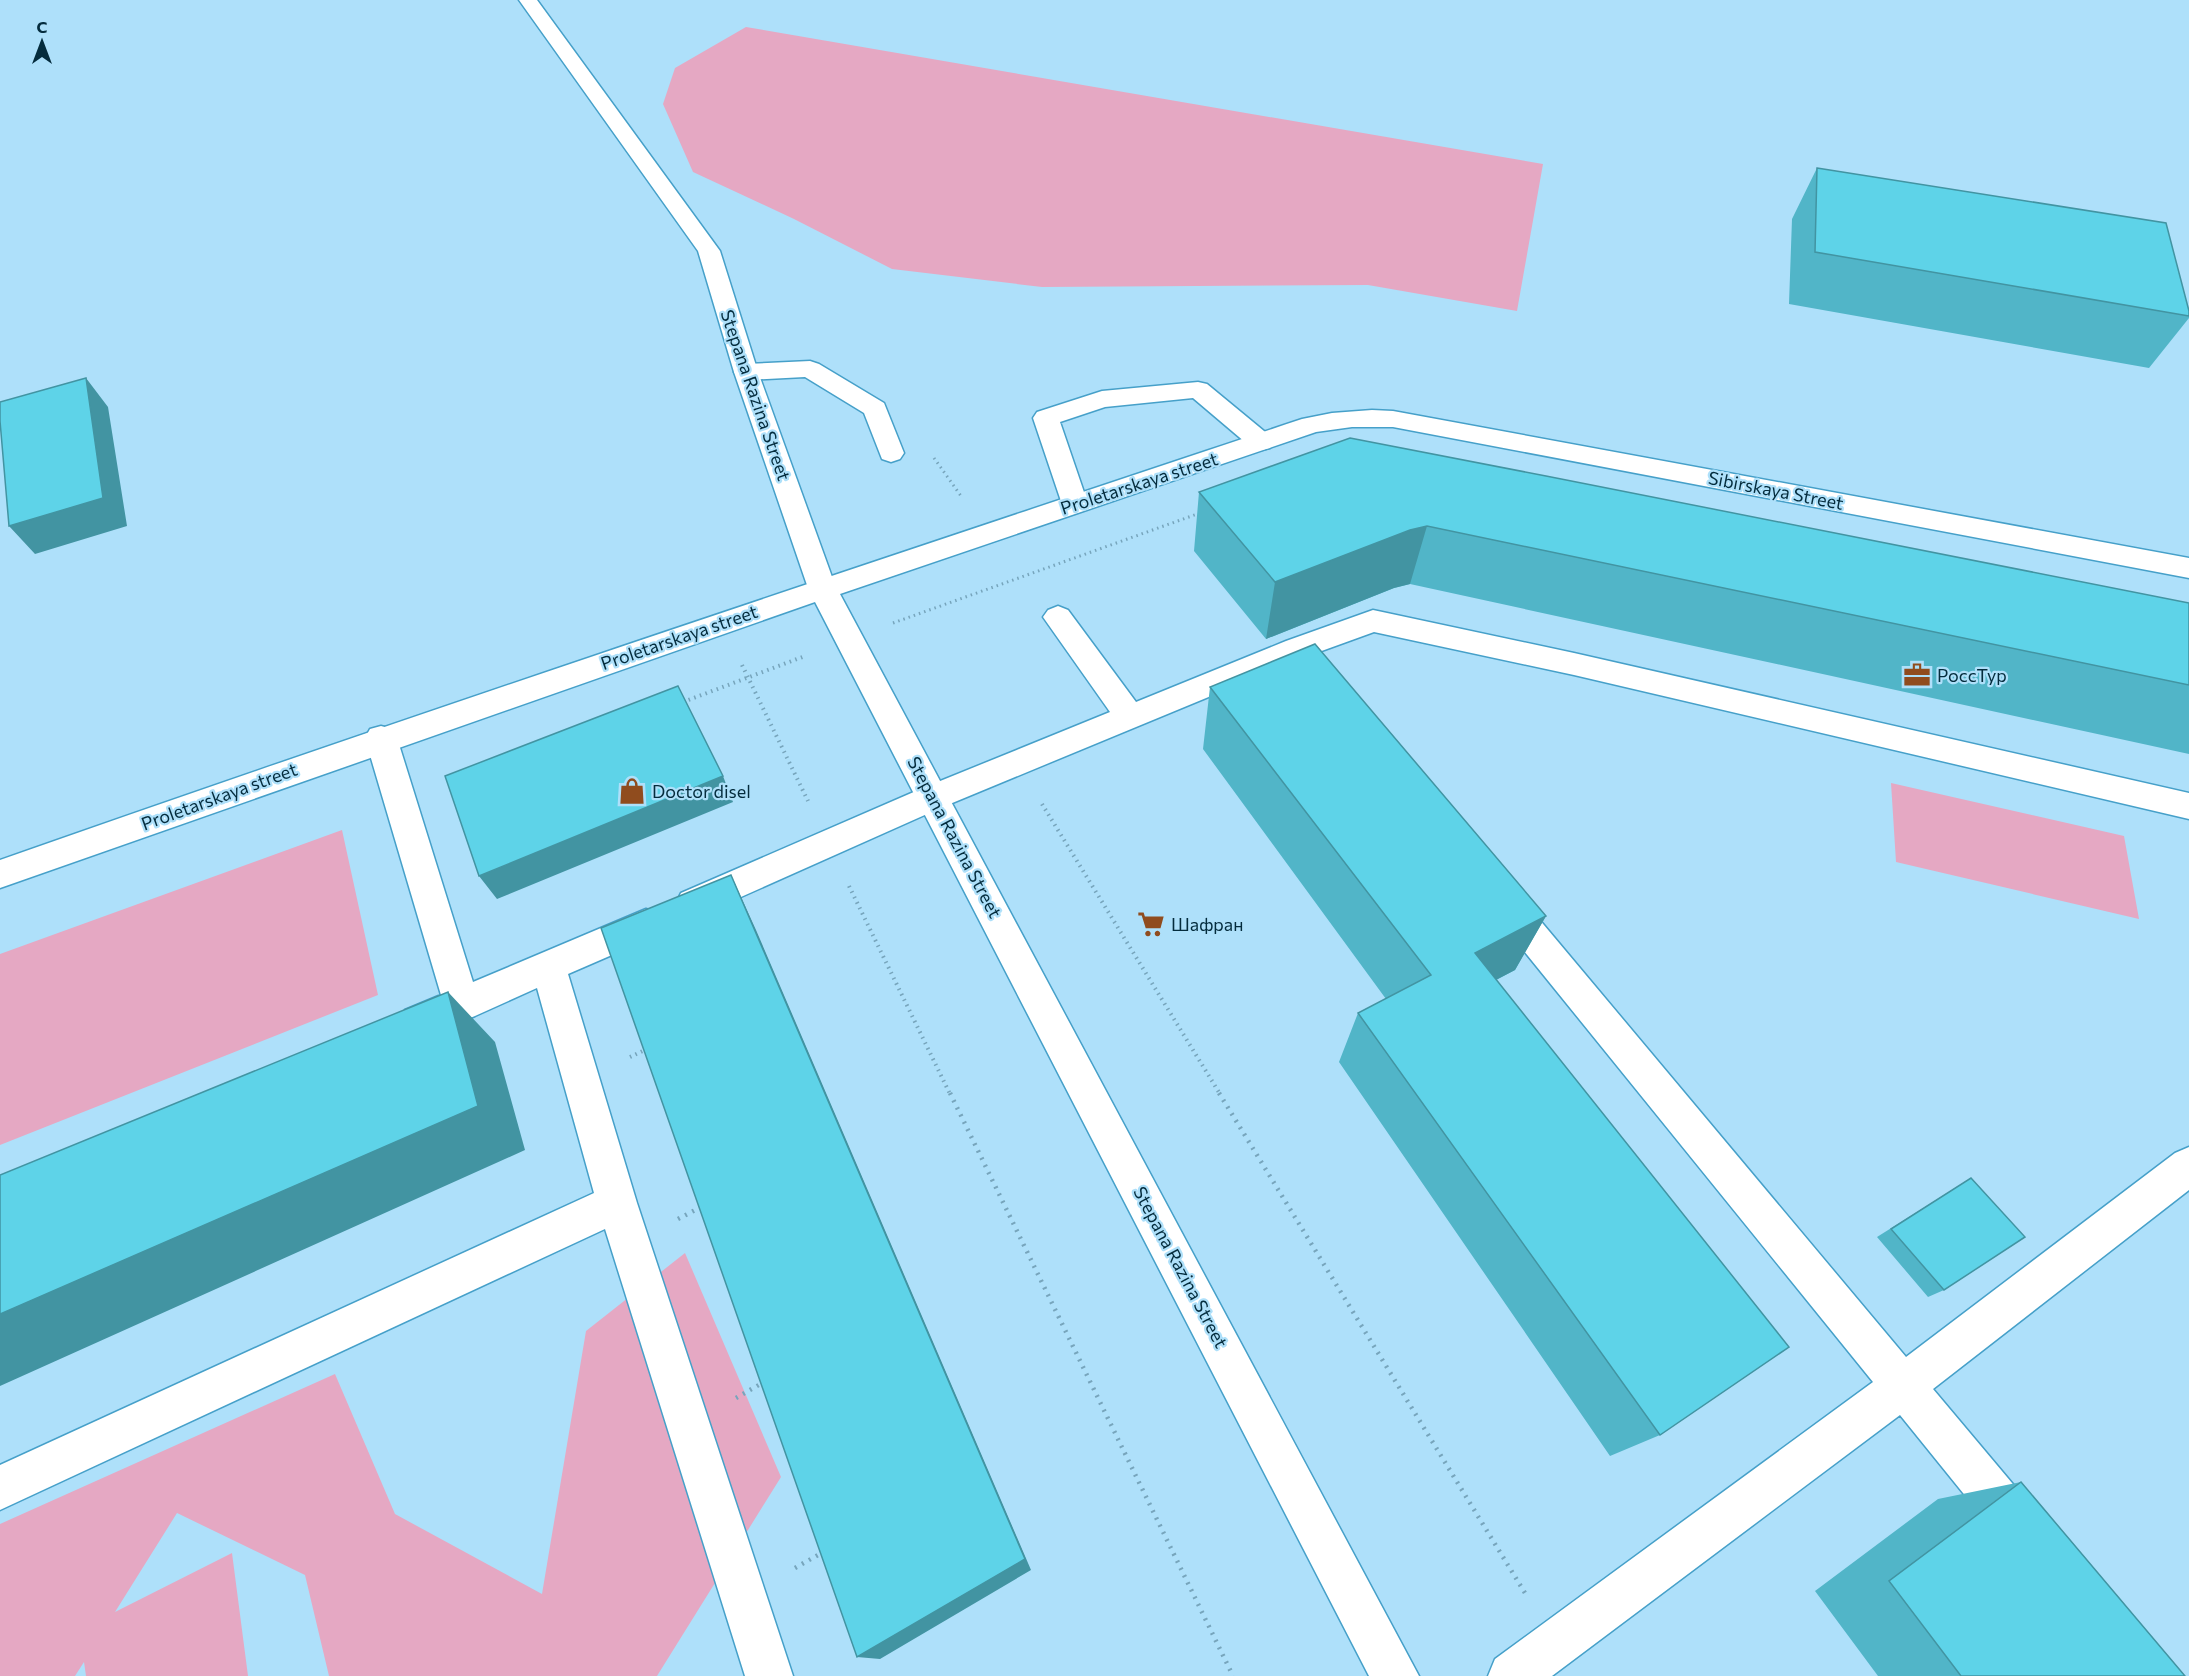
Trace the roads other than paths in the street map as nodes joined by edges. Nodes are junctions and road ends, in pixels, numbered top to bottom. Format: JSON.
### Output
{"nodes":[{"id":1,"x":528,"y":0,"type":"edge"},
{"id":2,"x":746,"y":372,"type":"junction"},
{"id":3,"x":1362,"y":417,"type":"joint"},
{"id":4,"x":1261,"y":442,"type":"junction"},
{"id":5,"x":891,"y":453,"type":"road end"},
{"id":6,"x":1074,"y":504,"type":"junction"},
{"id":7,"x":2189,"y":568,"type":"edge"},
{"id":8,"x":822,"y":588,"type":"junction"},
{"id":9,"x":1058,"y":617,"type":"dead end"},
{"id":10,"x":1296,"y":649,"type":"junction"},
{"id":11,"x":1347,"y":712,"type":"edge"},
{"id":12,"x":1130,"y":717,"type":"junction"},
{"id":13,"x":381,"y":738,"type":"junction"},
{"id":14,"x":934,"y":797,"type":"junction"},
{"id":15,"x":2189,"y":806,"type":"edge"},
{"id":16,"x":0,"y":874,"type":"edge"},
{"id":17,"x":1489,"y":884,"type":"edge"},
{"id":18,"x":549,"y":968,"type":"junction"},
{"id":19,"x":462,"y":1005,"type":"junction"},
{"id":20,"x":392,"y":1033,"type":"edge"},
{"id":21,"x":2189,"y":1166,"type":"edge"},
{"id":22,"x":617,"y":1203,"type":"junction"},
{"id":23,"x":1903,"y":1386,"type":"junction"},
{"id":24,"x":0,"y":1488,"type":"edge"},
{"id":25,"x":2038,"y":1549,"type":"edge"},
{"id":26,"x":768,"y":1676,"type":"edge"},
{"id":27,"x":1395,"y":1676,"type":"edge"},
{"id":28,"x":1512,"y":1676,"type":"edge"}],
"edges":[{"from":1,"to":2,"type":"street","name":"Stepana Razina Street"},
{"from":2,"to":5,"type":"street"},
{"from":2,"to":8,"type":"street","name":"Stepana Razina Street"},
{"from":3,"to":4,"type":"street","name":"Proletarskaya street"},
{"from":3,"to":7,"type":"street","name":"Sibirskaya Street"},
{"from":4,"to":6,"type":"street","name":"Proletarskaya street"},
{"from":4,"to":6,"type":"street"},
{"from":6,"to":8,"type":"street","name":"Proletarskaya street"},
{"from":8,"to":13,"type":"street","name":"Proletarskaya street"},
{"from":8,"to":14,"type":"street","name":"Stepana Razina Street"},
{"from":9,"to":12,"type":"street"},
{"from":10,"to":11,"type":"street"},
{"from":10,"to":12,"type":"street"},
{"from":10,"to":15,"type":"street"},
{"from":12,"to":14,"type":"street"},
{"from":13,"to":16,"type":"street","name":"Proletarskaya street"},
{"from":13,"to":19,"type":"street"},
{"from":14,"to":18,"type":"street"},
{"from":14,"to":27,"type":"street","name":"Stepana Razina Street"},
{"from":17,"to":23,"type":"street"},
{"from":18,"to":19,"type":"street"},
{"from":18,"to":22,"type":"street"},
{"from":19,"to":20,"type":"street"},
{"from":21,"to":23,"type":"street"},
{"from":22,"to":24,"type":"street"},
{"from":22,"to":26,"type":"street"},
{"from":23,"to":25,"type":"street"},
{"from":23,"to":28,"type":"street"}]}
